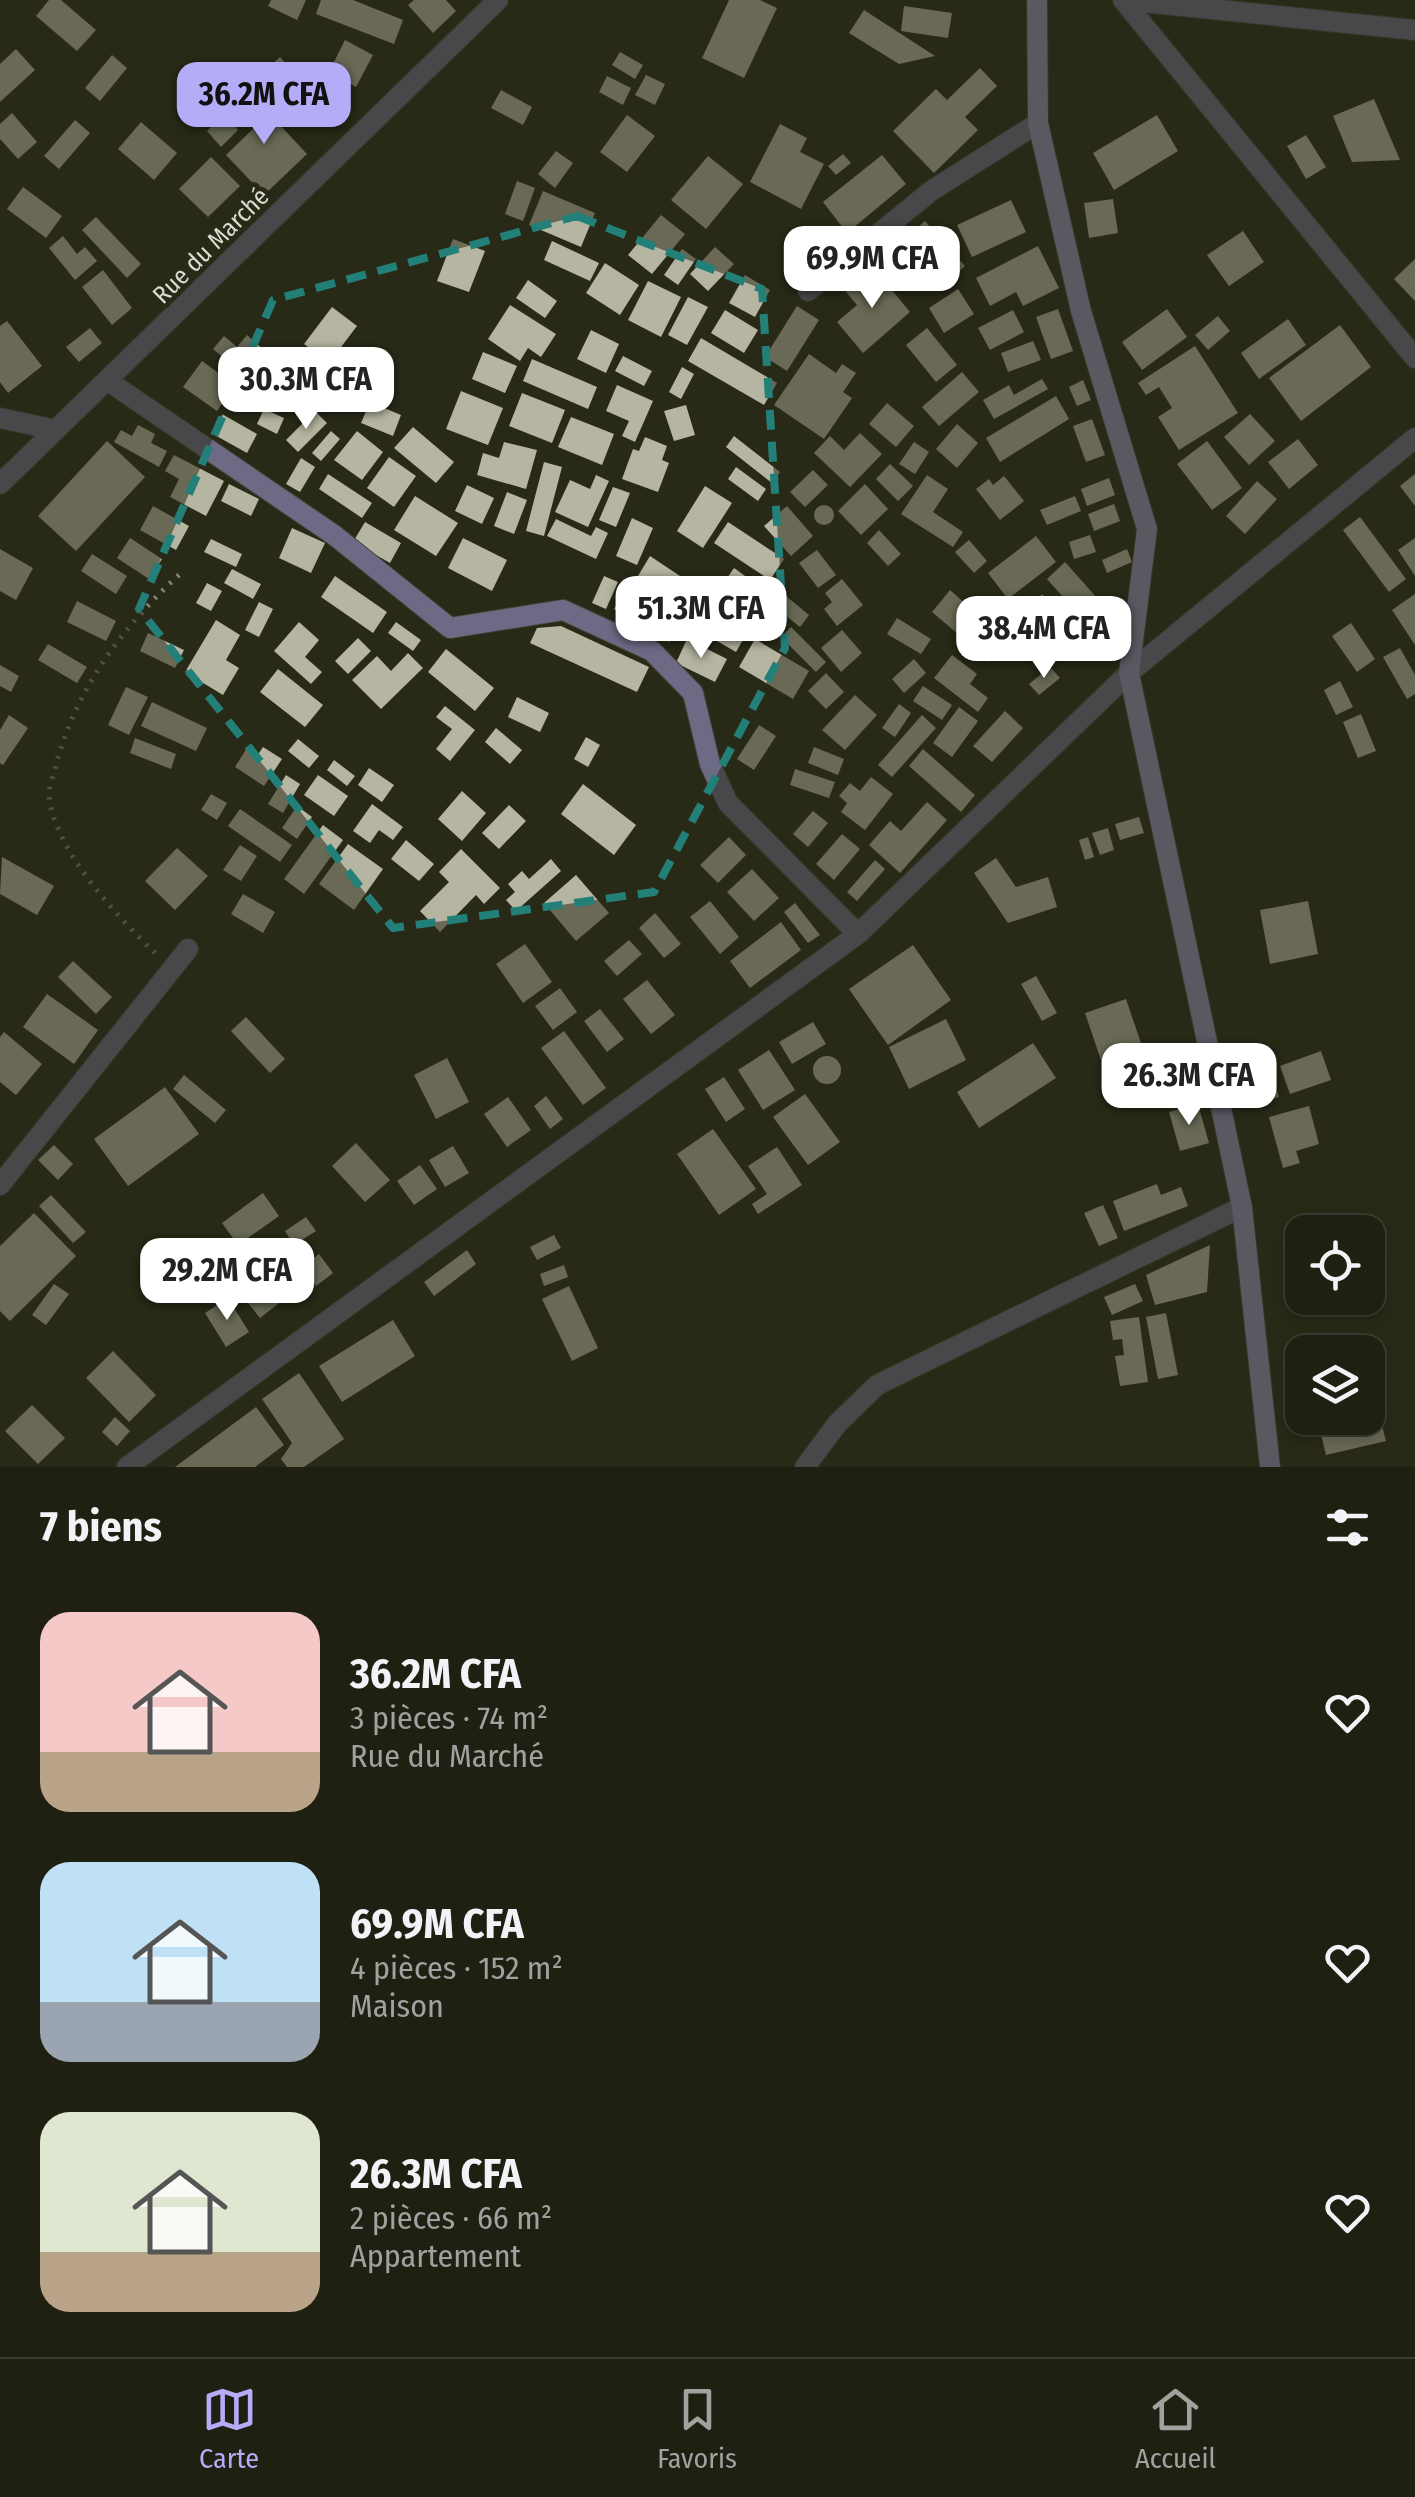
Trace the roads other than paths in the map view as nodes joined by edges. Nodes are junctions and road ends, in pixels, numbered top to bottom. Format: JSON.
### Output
{"nodes":[{"id":1,"x":498,"y":0,"type":"edge"},
{"id":2,"x":1037,"y":0,"type":"edge"},
{"id":3,"x":1415,"y":30,"type":"edge"},
{"id":4,"x":1038,"y":123,"type":"junction"},
{"id":5,"x":808,"y":291,"type":"dead end"},
{"id":6,"x":1415,"y":358,"type":"edge"},
{"id":7,"x":108,"y":381,"type":"junction"},
{"id":8,"x":0,"y":418,"type":"edge"},
{"id":9,"x":56,"y":430,"type":"junction"},
{"id":10,"x":1415,"y":438,"type":"edge"},
{"id":11,"x":0,"y":484,"type":"edge"},
{"id":12,"x":1129,"y":673,"type":"junction"},
{"id":13,"x":858,"y":934,"type":"junction"},
{"id":14,"x":188,"y":949,"type":"dead end"},
{"id":15,"x":0,"y":1185,"type":"edge"},
{"id":16,"x":1242,"y":1207,"type":"junction"},
{"id":17,"x":131,"y":1466,"type":"edge"},
{"id":18,"x":804,"y":1467,"type":"edge"},
{"id":19,"x":1270,"y":1467,"type":"edge"}],
"edges":[{"from":1,"to":7,"type":"street","name":"Rue du Marché"},
{"from":2,"to":4,"type":"street"},
{"from":3,"to":6,"type":"street"},
{"from":4,"to":5,"type":"street"},
{"from":4,"to":12,"type":"street"},
{"from":7,"to":9,"type":"street","name":"Rue du Marché"},
{"from":7,"to":13,"type":"street"},
{"from":8,"to":9,"type":"street"},
{"from":9,"to":11,"type":"street","name":"Rue du Marché"},
{"from":10,"to":12,"type":"street"},
{"from":12,"to":13,"type":"street"},
{"from":12,"to":16,"type":"street"},
{"from":13,"to":17,"type":"street"},
{"from":14,"to":15,"type":"street"},
{"from":16,"to":18,"type":"street"},
{"from":16,"to":19,"type":"street"}]}
